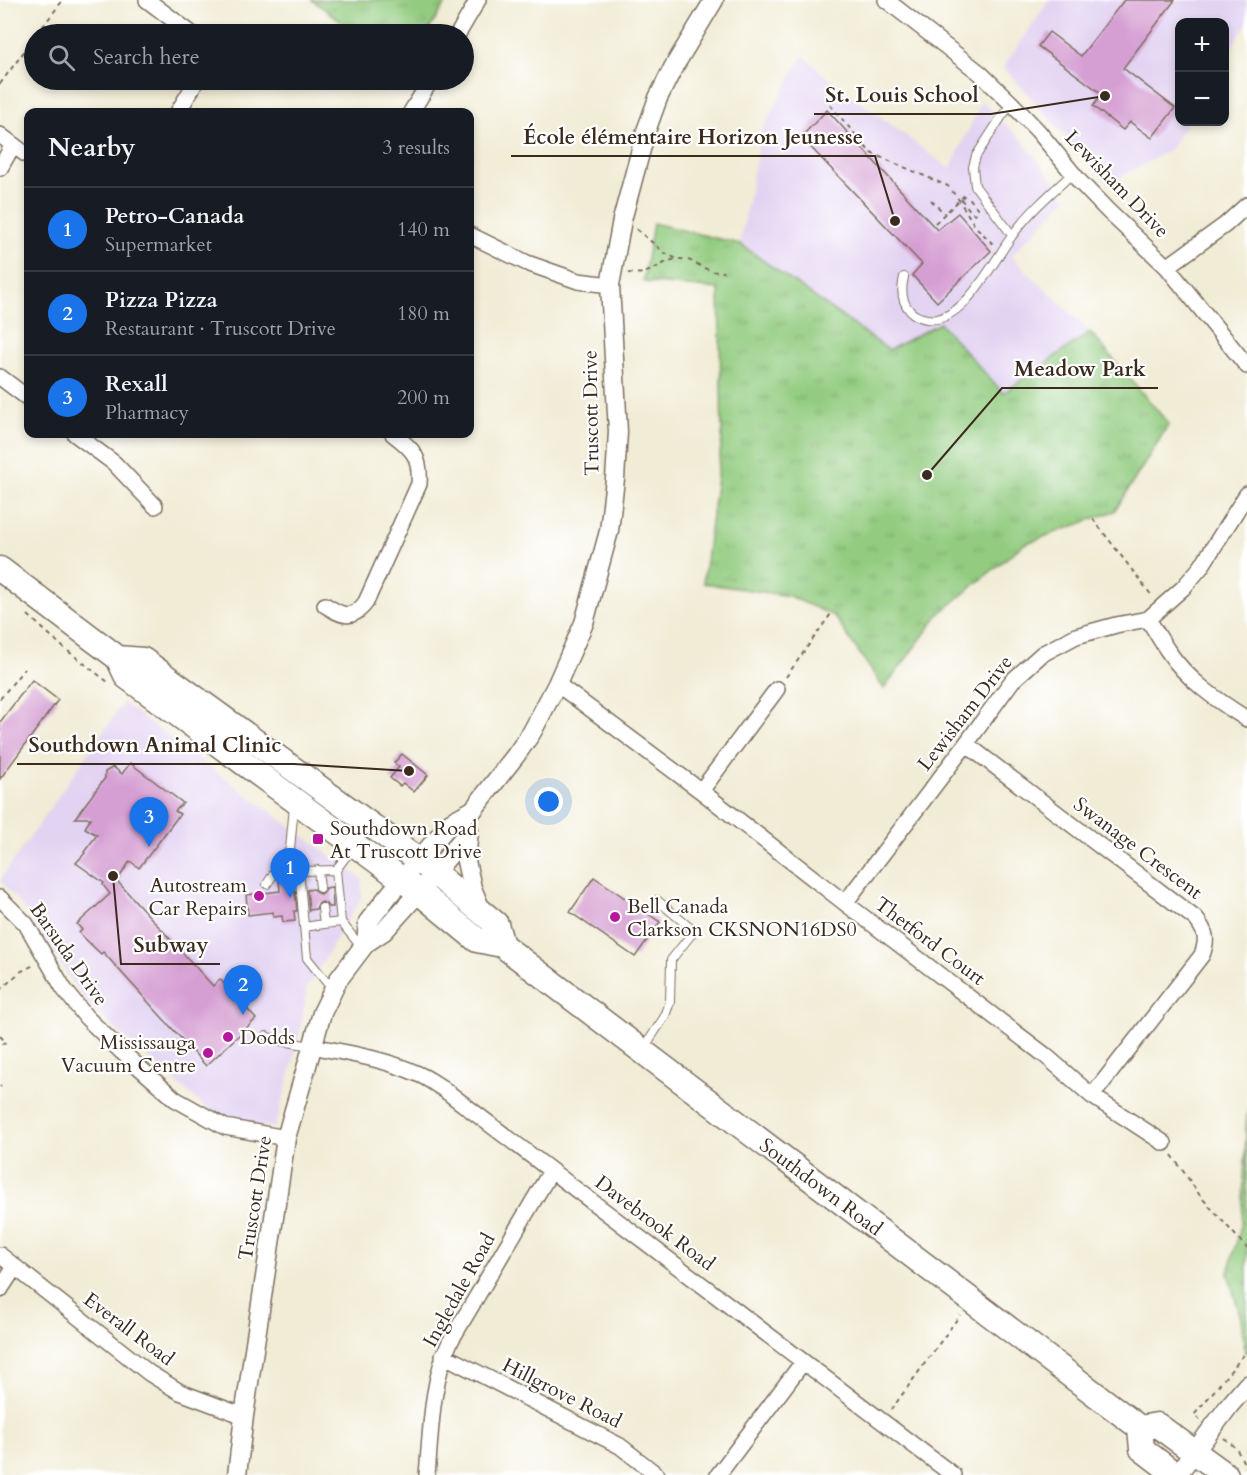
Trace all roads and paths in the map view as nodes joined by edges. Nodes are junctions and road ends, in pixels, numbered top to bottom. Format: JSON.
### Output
{"nodes":[{"id":1,"x":63,"y":0,"type":"edge"},
{"id":2,"x":147,"y":0,"type":"edge"},
{"id":3,"x":478,"y":0,"type":"edge"},
{"id":4,"x":714,"y":0,"type":"edge"},
{"id":5,"x":886,"y":0,"type":"edge"},
{"id":6,"x":45,"y":24,"type":"edge"},
{"id":7,"x":179,"y":24,"type":"edge"},
{"id":8,"x":464,"y":24,"type":"edge"},
{"id":9,"x":24,"y":52,"type":"edge"},
{"id":10,"x":0,"y":84,"type":"edge"},
{"id":11,"x":191,"y":90,"type":"edge"},
{"id":12,"x":425,"y":90,"type":"edge"},
{"id":13,"x":1012,"y":104,"type":"junction"},
{"id":14,"x":830,"y":105,"type":"dead end"},
{"id":15,"x":180,"y":108,"type":"edge"},
{"id":16,"x":414,"y":108,"type":"edge"},
{"id":17,"x":0,"y":135,"type":"edge"},
{"id":18,"x":13,"y":145,"type":"junction"},
{"id":19,"x":24,"y":153,"type":"edge"},
{"id":20,"x":0,"y":168,"type":"edge"},
{"id":21,"x":1073,"y":173,"type":"junction"},
{"id":22,"x":975,"y":186,"type":"junction"},
{"id":23,"x":966,"y":194,"type":"junction"},
{"id":24,"x":960,"y":199,"type":"junction"},
{"id":25,"x":932,"y":200,"type":"dead end"},
{"id":26,"x":1247,"y":205,"type":"edge"},
{"id":27,"x":945,"y":214,"type":"junction"},
{"id":28,"x":622,"y":220,"type":"junction"},
{"id":29,"x":935,"y":223,"type":"dead end"},
{"id":30,"x":1012,"y":235,"type":"junction"},
{"id":31,"x":474,"y":237,"type":"edge"},
{"id":32,"x":1001,"y":253,"type":"junction"},
{"id":33,"x":677,"y":259,"type":"junction"},
{"id":34,"x":1167,"y":267,"type":"junction"},
{"id":35,"x":724,"y":272,"type":"dead end"},
{"id":36,"x":904,"y":277,"type":"dead end"},
{"id":37,"x":611,"y":278,"type":"junction"},
{"id":38,"x":1247,"y":366,"type":"edge"},
{"id":39,"x":0,"y":377,"type":"edge"},
{"id":40,"x":24,"y":395,"type":"edge"},
{"id":41,"x":80,"y":438,"type":"edge"},
{"id":42,"x":398,"y":438,"type":"edge"},
{"id":43,"x":1247,"y":494,"type":"edge"},
{"id":44,"x":154,"y":506,"type":"dead end"},
{"id":45,"x":1093,"y":519,"type":"dead end"},
{"id":46,"x":0,"y":569,"type":"edge"},
{"id":47,"x":325,"y":605,"type":"dead end"},
{"id":48,"x":22,"y":610,"type":"dead end"},
{"id":49,"x":832,"y":610,"type":"dead end"},
{"id":50,"x":1154,"y":614,"type":"junction"},
{"id":51,"x":118,"y":658,"type":"junction"},
{"id":52,"x":24,"y":669,"type":"dead end"},
{"id":53,"x":111,"y":684,"type":"dead end"},
{"id":54,"x":556,"y":684,"type":"junction"},
{"id":55,"x":777,"y":689,"type":"joint"},
{"id":56,"x":0,"y":699,"type":"edge"},
{"id":57,"x":1247,"y":719,"type":"edge"},
{"id":58,"x":966,"y":744,"type":"junction"},
{"id":59,"x":701,"y":791,"type":"junction"},
{"id":60,"x":295,"y":801,"type":"junction"},
{"id":61,"x":473,"y":810,"type":"junction"},
{"id":62,"x":469,"y":831,"type":"junction"},
{"id":63,"x":290,"y":849,"type":"junction"},
{"id":64,"x":360,"y":850,"type":"junction"},
{"id":65,"x":427,"y":867,"type":"junction"},
{"id":66,"x":318,"y":870,"type":"junction"},
{"id":67,"x":336,"y":870,"type":"junction"},
{"id":68,"x":299,"y":871,"type":"junction"},
{"id":69,"x":267,"y":884,"type":"dead end"},
{"id":70,"x":410,"y":886,"type":"junction"},
{"id":71,"x":320,"y":888,"type":"dead end"},
{"id":72,"x":0,"y":898,"type":"edge"},
{"id":73,"x":657,"y":900,"type":"dead end"},
{"id":74,"x":844,"y":903,"type":"junction"},
{"id":75,"x":322,"y":908,"type":"dead end"},
{"id":76,"x":482,"y":912,"type":"junction"},
{"id":77,"x":341,"y":922,"type":"junction"},
{"id":78,"x":324,"y":924,"type":"junction"},
{"id":79,"x":304,"y":927,"type":"junction"},
{"id":80,"x":502,"y":945,"type":"junction"},
{"id":81,"x":364,"y":946,"type":"junction"},
{"id":82,"x":47,"y":958,"type":"junction"},
{"id":83,"x":0,"y":990,"type":"edge"},
{"id":84,"x":333,"y":990,"type":"junction"},
{"id":85,"x":0,"y":1036,"type":"edge"},
{"id":86,"x":266,"y":1036,"type":"dead end"},
{"id":87,"x":0,"y":1045,"type":"edge"},
{"id":88,"x":312,"y":1046,"type":"junction"},
{"id":89,"x":641,"y":1052,"type":"junction"},
{"id":90,"x":1092,"y":1096,"type":"junction"},
{"id":91,"x":286,"y":1138,"type":"junction"},
{"id":92,"x":1164,"y":1143,"type":"joint"},
{"id":93,"x":551,"y":1171,"type":"junction"},
{"id":94,"x":1247,"y":1248,"type":"edge"},
{"id":95,"x":0,"y":1256,"type":"edge"},
{"id":96,"x":15,"y":1267,"type":"junction"},
{"id":97,"x":0,"y":1290,"type":"edge"},
{"id":98,"x":971,"y":1300,"type":"junction"},
{"id":99,"x":1247,"y":1351,"type":"edge"},
{"id":100,"x":443,"y":1355,"type":"junction"},
{"id":101,"x":803,"y":1362,"type":"junction"},
{"id":102,"x":1247,"y":1385,"type":"edge"},
{"id":103,"x":244,"y":1416,"type":"junction"},
{"id":104,"x":1198,"y":1418,"type":"dead end"},
{"id":105,"x":882,"y":1422,"type":"junction"},
{"id":106,"x":1140,"y":1428,"type":"junction"},
{"id":107,"x":1233,"y":1445,"type":"dead end"},
{"id":108,"x":1195,"y":1451,"type":"junction"},
{"id":109,"x":1247,"y":1469,"type":"edge"},
{"id":110,"x":237,"y":1475,"type":"edge"},
{"id":111,"x":427,"y":1475,"type":"edge"},
{"id":112,"x":657,"y":1475,"type":"edge"},
{"id":113,"x":718,"y":1475,"type":"edge"},
{"id":114,"x":953,"y":1475,"type":"edge"},
{"id":115,"x":1176,"y":1475,"type":"edge"},
{"id":116,"x":1226,"y":1475,"type":"edge"}],
"edges":[{"from":1,"to":6,"type":"path"},
{"from":2,"to":7,"type":"street"},
{"from":3,"to":8,"type":"street"},
{"from":4,"to":28,"type":"street","name":"Truscott Drive"},
{"from":5,"to":13,"type":"street","name":"Lewisham Drive"},
{"from":9,"to":10,"type":"path"},
{"from":11,"to":15,"type":"street"},
{"from":12,"to":16,"type":"street"},
{"from":13,"to":21,"type":"street","name":"Lewisham Drive"},
{"from":13,"to":22,"type":"lane"},
{"from":14,"to":24,"type":"path"},
{"from":17,"to":18,"type":"street"},
{"from":18,"to":19,"type":"street"},
{"from":18,"to":20,"type":"street"},
{"from":21,"to":30,"type":"lane"},
{"from":21,"to":34,"type":"street","name":"Lewisham Drive"},
{"from":22,"to":23,"type":"path"},
{"from":22,"to":30,"type":"lane"},
{"from":23,"to":24,"type":"path"},
{"from":23,"to":24,"type":"path"},
{"from":24,"to":27,"type":"path"},
{"from":24,"to":32,"type":"path"},
{"from":25,"to":27,"type":"path"},
{"from":26,"to":34,"type":"street"},
{"from":27,"to":29,"type":"path"},
{"from":28,"to":33,"type":"path"},
{"from":28,"to":37,"type":"street","name":"Truscott Drive"},
{"from":30,"to":32,"type":"lane"},
{"from":31,"to":37,"type":"street"},
{"from":32,"to":36,"type":"lane"},
{"from":33,"to":35,"type":"path"},
{"from":33,"to":37,"type":"path"},
{"from":34,"to":38,"type":"street","name":"Lewisham Drive"},
{"from":37,"to":54,"type":"street","name":"Truscott Drive"},
{"from":39,"to":40,"type":"street"},
{"from":41,"to":44,"type":"street"},
{"from":42,"to":47,"type":"street"},
{"from":43,"to":50,"type":"street"},
{"from":45,"to":50,"type":"path"},
{"from":46,"to":51,"type":"main road","name":"Southdown Road"},
{"from":48,"to":53,"type":"path"},
{"from":49,"to":55,"type":"path"},
{"from":50,"to":57,"type":"street"},
{"from":50,"to":58,"type":"street","name":"Lewisham Drive"},
{"from":51,"to":60,"type":"main road","name":"Southdown Road"},
{"from":51,"to":65,"type":"main road","name":"Southdown Road"},
{"from":52,"to":56,"type":"path"},
{"from":54,"to":59,"type":"street","name":"Thetford Court"},
{"from":54,"to":61,"type":"street","name":"Truscott Drive"},
{"from":55,"to":59,"type":"street"},
{"from":58,"to":74,"type":"street","name":"Lewisham Drive"},
{"from":58,"to":90,"type":"street","name":"Swanage Crescent"},
{"from":59,"to":74,"type":"street","name":"Thetford Court"},
{"from":60,"to":63,"type":"lane"},
{"from":60,"to":64,"type":"main road","name":"Southdown Road"},
{"from":61,"to":62,"type":"street","name":"Truscott Drive"},
{"from":61,"to":65,"type":"street","name":"Truscott Drive"},
{"from":62,"to":65,"type":"street","name":"Truscott Drive"},
{"from":62,"to":76,"type":"street"},
{"from":63,"to":68,"type":"lane"},
{"from":63,"to":69,"type":"lane"},
{"from":64,"to":67,"type":"lane"},
{"from":64,"to":70,"type":"main road","name":"Southdown Road"},
{"from":65,"to":70,"type":"street","name":"Truscott Drive"},
{"from":65,"to":76,"type":"main road","name":"Southdown Road"},
{"from":66,"to":67,"type":"lane"},
{"from":66,"to":68,"type":"lane"},
{"from":66,"to":71,"type":"lane"},
{"from":67,"to":77,"type":"lane"},
{"from":68,"to":79,"type":"lane"},
{"from":70,"to":80,"type":"main road","name":"Southdown Road"},
{"from":70,"to":81,"type":"street","name":"Truscott Drive"},
{"from":72,"to":82,"type":"street","name":"Barsuda Drive"},
{"from":73,"to":89,"type":"lane"},
{"from":74,"to":90,"type":"street","name":"Thetford Court"},
{"from":75,"to":78,"type":"lane"},
{"from":76,"to":80,"type":"main road","name":"Southdown Road"},
{"from":77,"to":78,"type":"lane"},
{"from":77,"to":81,"type":"lane"},
{"from":78,"to":79,"type":"lane"},
{"from":79,"to":84,"type":"lane"},
{"from":80,"to":89,"type":"main road","name":"Southdown Road"},
{"from":81,"to":84,"type":"street","name":"Truscott Drive"},
{"from":82,"to":83,"type":"path"},
{"from":82,"to":91,"type":"street","name":"Barsuda Drive"},
{"from":84,"to":88,"type":"street","name":"Truscott Drive"},
{"from":85,"to":87,"type":"path"},
{"from":86,"to":88,"type":"lane"},
{"from":88,"to":91,"type":"street","name":"Truscott Drive"},
{"from":88,"to":93,"type":"street","name":"Davebrook Road"},
{"from":89,"to":98,"type":"main road","name":"Southdown Road"},
{"from":90,"to":92,"type":"street","name":"Thetford Court"},
{"from":91,"to":103,"type":"street","name":"Truscott Drive"},
{"from":92,"to":94,"type":"path"},
{"from":93,"to":100,"type":"street","name":"Ingledale Road"},
{"from":93,"to":101,"type":"street","name":"Davebrook Road"},
{"from":95,"to":96,"type":"street","name":"Everall Road"},
{"from":96,"to":97,"type":"street"},
{"from":96,"to":103,"type":"street","name":"Everall Road"},
{"from":98,"to":105,"type":"path"},
{"from":98,"to":106,"type":"main road","name":"Southdown Road"},
{"from":99,"to":104,"type":"path"},
{"from":100,"to":111,"type":"street","name":"Ingledale Road"},
{"from":100,"to":112,"type":"street","name":"Hillgrove Road"},
{"from":101,"to":105,"type":"street","name":"Davebrook Road"},
{"from":101,"to":113,"type":"street"},
{"from":102,"to":108,"type":"street"},
{"from":103,"to":110,"type":"street","name":"Truscott Drive"},
{"from":105,"to":114,"type":"street","name":"Davebrook Road"},
{"from":106,"to":108,"type":"main road","name":"Southdown Road"},
{"from":106,"to":115,"type":"main road"},
{"from":107,"to":109,"type":"path"},
{"from":108,"to":115,"type":"street"},
{"from":108,"to":116,"type":"main road","name":"Southdown Road"}]}
